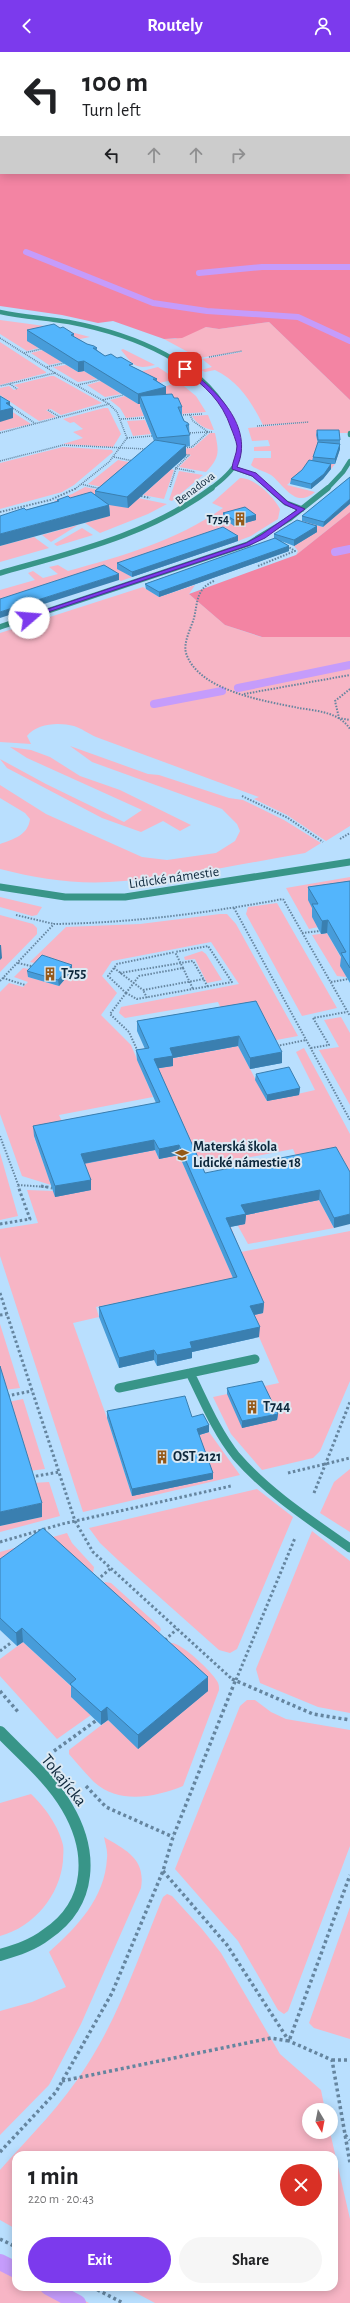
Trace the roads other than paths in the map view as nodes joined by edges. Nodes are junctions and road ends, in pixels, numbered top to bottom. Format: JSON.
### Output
{"nodes":[{"id":1,"x":0,"y":312,"type":"edge"},
{"id":2,"x":350,"y":461,"type":"edge"},
{"id":3,"x":234,"y":468,"type":"junction"},
{"id":4,"x":302,"y":509,"type":"junction"},
{"id":5,"x":0,"y":573,"type":"edge"},
{"id":6,"x":0,"y":627,"type":"edge"},
{"id":7,"x":350,"y":862,"type":"edge"},
{"id":8,"x":0,"y":887,"type":"edge"},
{"id":9,"x":255,"y":1359,"type":"dead end"},
{"id":10,"x":190,"y":1373,"type":"junction"},
{"id":11,"x":119,"y":1388,"type":"dead end"},
{"id":12,"x":350,"y":1548,"type":"edge"},
{"id":13,"x":0,"y":1732,"type":"edge"},
{"id":14,"x":0,"y":1956,"type":"edge"}],
"edges":[{"from":1,"to":3,"type":"street","name":"Benadova"},
{"from":2,"to":4,"type":"street"},
{"from":3,"to":4,"type":"street"},
{"from":3,"to":5,"type":"street","name":"Benadova"},
{"from":4,"to":6,"type":"street"},
{"from":7,"to":8,"type":"street","name":"Lidické námestie"},
{"from":9,"to":10,"type":"street"},
{"from":10,"to":11,"type":"street"},
{"from":10,"to":12,"type":"street"},
{"from":13,"to":14,"type":"street","name":"Tokajícka"}]}
